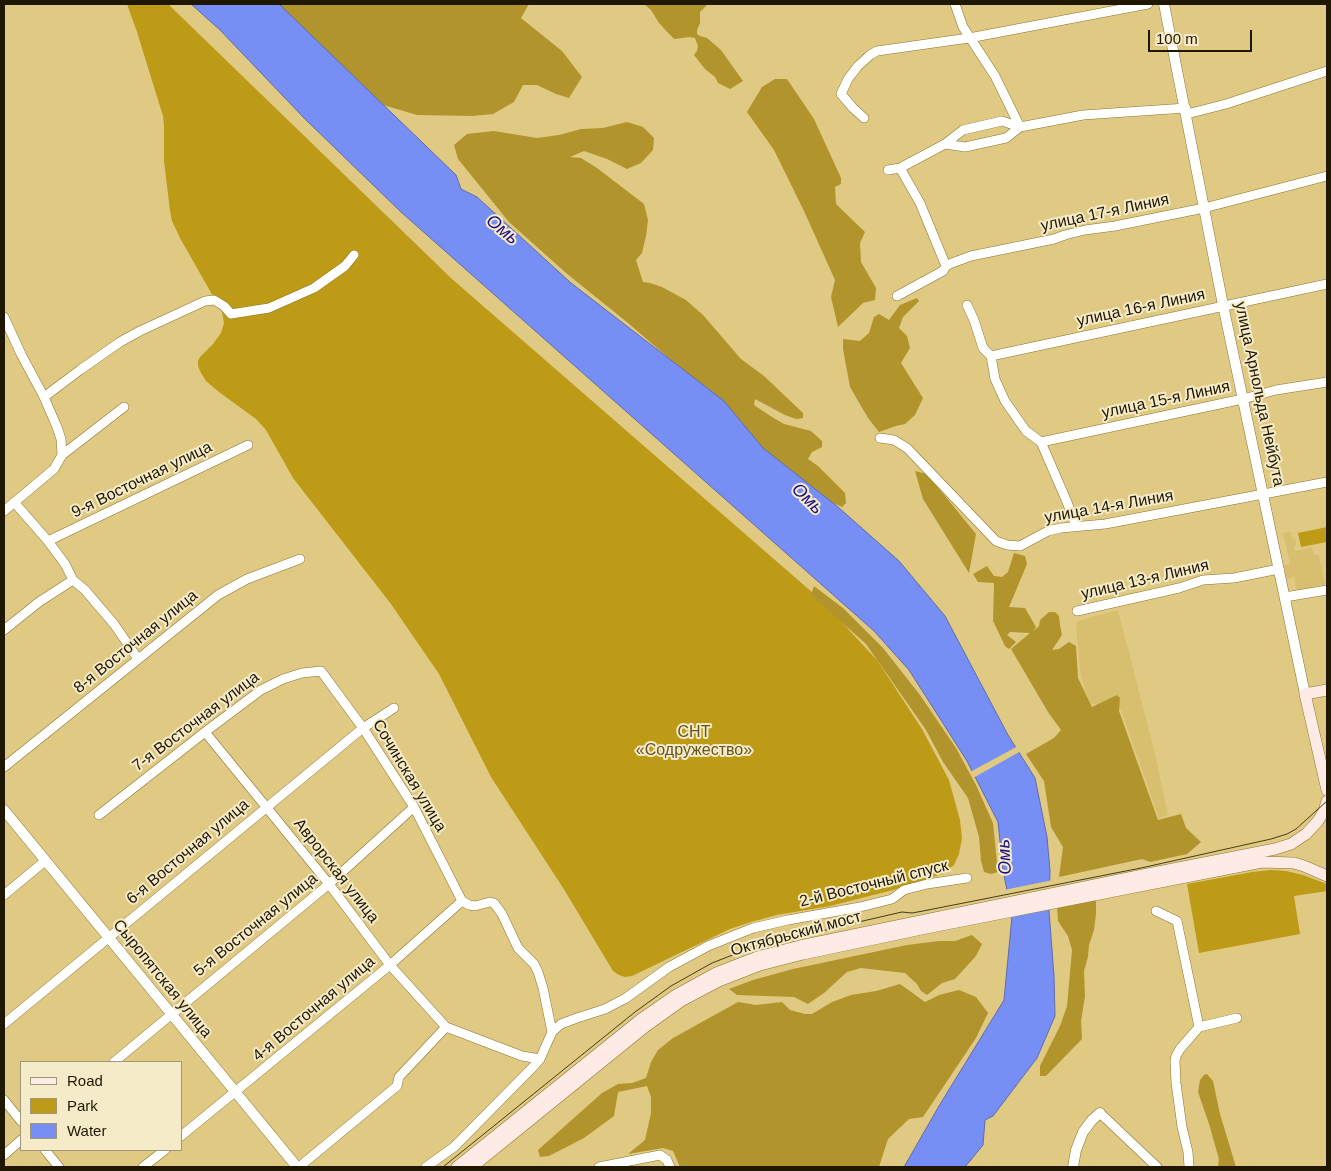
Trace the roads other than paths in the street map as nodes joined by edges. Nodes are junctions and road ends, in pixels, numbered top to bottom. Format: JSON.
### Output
{"nodes":[{"id":1,"x":955,"y":4,"type":"edge"},
{"id":2,"x":1148,"y":4,"type":"edge"},
{"id":3,"x":1164,"y":4,"type":"edge"},
{"id":4,"x":969,"y":38,"type":"junction"},
{"id":5,"x":1327,"y":71,"type":"edge"},
{"id":6,"x":1186,"y":111,"type":"junction"},
{"id":7,"x":864,"y":118,"type":"dead end"},
{"id":8,"x":1020,"y":127,"type":"junction"},
{"id":9,"x":945,"y":144,"type":"junction"},
{"id":10,"x":900,"y":168,"type":"junction"},
{"id":11,"x":888,"y":170,"type":"dead end"},
{"id":12,"x":1327,"y":176,"type":"edge"},
{"id":13,"x":1204,"y":208,"type":"junction"},
{"id":14,"x":354,"y":255,"type":"dead end"},
{"id":15,"x":946,"y":266,"type":"junction"},
{"id":16,"x":1327,"y":284,"type":"edge"},
{"id":17,"x":897,"y":296,"type":"dead end"},
{"id":18,"x":967,"y":305,"type":"dead end"},
{"id":19,"x":1224,"y":305,"type":"junction"},
{"id":20,"x":4,"y":317,"type":"edge"},
{"id":21,"x":991,"y":356,"type":"junction"},
{"id":22,"x":1327,"y":382,"type":"edge"},
{"id":23,"x":44,"y":397,"type":"junction"},
{"id":24,"x":1243,"y":399,"type":"junction"},
{"id":25,"x":124,"y":407,"type":"dead end"},
{"id":26,"x":880,"y":438,"type":"dead end"},
{"id":27,"x":1041,"y":442,"type":"junction"},
{"id":28,"x":248,"y":445,"type":"dead end"},
{"id":29,"x":62,"y":455,"type":"junction"},
{"id":30,"x":1327,"y":482,"type":"edge"},
{"id":31,"x":1263,"y":493,"type":"junction"},
{"id":32,"x":14,"y":502,"type":"junction"},
{"id":33,"x":4,"y":511,"type":"edge"},
{"id":34,"x":1076,"y":526,"type":"junction"},
{"id":35,"x":48,"y":541,"type":"junction"},
{"id":36,"x":300,"y":560,"type":"dead end"},
{"id":37,"x":1279,"y":569,"type":"junction"},
{"id":38,"x":73,"y":580,"type":"junction"},
{"id":39,"x":1327,"y":590,"type":"edge"},
{"id":40,"x":1285,"y":597,"type":"junction"},
{"id":41,"x":1077,"y":611,"type":"dead end"},
{"id":42,"x":4,"y":630,"type":"edge"},
{"id":43,"x":138,"y":659,"type":"junction"},
{"id":44,"x":321,"y":671,"type":"joint"},
{"id":45,"x":1327,"y":690,"type":"edge"},
{"id":46,"x":1305,"y":694,"type":"junction"},
{"id":47,"x":394,"y":708,"type":"dead end"},
{"id":48,"x":363,"y":728,"type":"junction"},
{"id":49,"x":205,"y":732,"type":"junction"},
{"id":50,"x":4,"y":767,"type":"edge"},
{"id":51,"x":1327,"y":790,"type":"edge"},
{"id":52,"x":1327,"y":800,"type":"edge"},
{"id":53,"x":266,"y":807,"type":"junction"},
{"id":54,"x":414,"y":807,"type":"junction"},
{"id":55,"x":4,"y":810,"type":"edge"},
{"id":56,"x":99,"y":815,"type":"dead end"},
{"id":57,"x":45,"y":861,"type":"junction"},
{"id":58,"x":1327,"y":876,"type":"edge"},
{"id":59,"x":967,"y":878,"type":"dead end"},
{"id":60,"x":1144,"y":880,"type":"junction"},
{"id":61,"x":329,"y":884,"type":"junction"},
{"id":62,"x":4,"y":895,"type":"edge"},
{"id":63,"x":462,"y":901,"type":"junction"},
{"id":64,"x":1156,"y":911,"type":"dead end"},
{"id":65,"x":108,"y":938,"type":"junction"},
{"id":66,"x":390,"y":965,"type":"junction"},
{"id":67,"x":171,"y":1014,"type":"junction"},
{"id":68,"x":1237,"y":1018,"type":"dead end"},
{"id":69,"x":4,"y":1024,"type":"edge"},
{"id":70,"x":446,"y":1027,"type":"junction"},
{"id":71,"x":1199,"y":1027,"type":"junction"},
{"id":72,"x":552,"y":1032,"type":"junction"},
{"id":73,"x":540,"y":1058,"type":"junction"},
{"id":74,"x":115,"y":1061,"type":"edge"},
{"id":75,"x":236,"y":1093,"type":"junction"},
{"id":76,"x":4,"y":1100,"type":"edge"},
{"id":77,"x":1100,"y":1113,"type":"joint"},
{"id":78,"x":20,"y":1120,"type":"edge"},
{"id":79,"x":182,"y":1135,"type":"edge"},
{"id":80,"x":20,"y":1141,"type":"edge"},
{"id":81,"x":46,"y":1151,"type":"edge"},
{"id":82,"x":164,"y":1151,"type":"edge"},
{"id":83,"x":4,"y":1155,"type":"edge"},
{"id":84,"x":59,"y":1167,"type":"edge"},
{"id":85,"x":143,"y":1167,"type":"edge"},
{"id":86,"x":298,"y":1167,"type":"edge"},
{"id":87,"x":426,"y":1167,"type":"edge"},
{"id":88,"x":457,"y":1167,"type":"edge"},
{"id":89,"x":472,"y":1167,"type":"edge"},
{"id":90,"x":599,"y":1167,"type":"edge"},
{"id":91,"x":670,"y":1167,"type":"edge"},
{"id":92,"x":1073,"y":1167,"type":"edge"},
{"id":93,"x":1157,"y":1167,"type":"edge"},
{"id":94,"x":1189,"y":1167,"type":"edge"}],
"edges":[{"from":1,"to":4,"type":"street"},
{"from":2,"to":4,"type":"street"},
{"from":3,"to":6,"type":"street","name":"улица Арнольда Нейбута"},
{"from":4,"to":7,"type":"street"},
{"from":4,"to":8,"type":"street"},
{"from":5,"to":6,"type":"street"},
{"from":6,"to":8,"type":"street"},
{"from":6,"to":13,"type":"street","name":"улица Арнольда Нейбута"},
{"from":8,"to":9,"type":"street"},
{"from":8,"to":9,"type":"street"},
{"from":9,"to":10,"type":"street"},
{"from":10,"to":11,"type":"street"},
{"from":10,"to":15,"type":"street"},
{"from":12,"to":13,"type":"street","name":"улица 17-я Линия"},
{"from":13,"to":15,"type":"street","name":"улица 17-я Линия"},
{"from":13,"to":19,"type":"street","name":"улица Арнольда Нейбута"},
{"from":14,"to":23,"type":"street"},
{"from":15,"to":17,"type":"street","name":"улица 17-я Линия"},
{"from":16,"to":19,"type":"street","name":"улица 16-я Линия"},
{"from":18,"to":21,"type":"street"},
{"from":19,"to":21,"type":"street","name":"улица 16-я Линия"},
{"from":19,"to":24,"type":"street","name":"улица Арнольда Нейбута"},
{"from":20,"to":23,"type":"street"},
{"from":21,"to":27,"type":"street"},
{"from":22,"to":24,"type":"street","name":"улица 15-я Линия"},
{"from":23,"to":29,"type":"street"},
{"from":24,"to":27,"type":"street","name":"улица 15-я Линия"},
{"from":24,"to":31,"type":"street","name":"улица Арнольда Нейбута"},
{"from":25,"to":29,"type":"street"},
{"from":26,"to":34,"type":"street","name":"улица 14-я Линия"},
{"from":27,"to":34,"type":"street"},
{"from":28,"to":35,"type":"street","name":"9-я Восточная улица"},
{"from":29,"to":32,"type":"street"},
{"from":30,"to":31,"type":"street","name":"улица 14-я Линия"},
{"from":31,"to":34,"type":"street","name":"улица 14-я Линия"},
{"from":31,"to":37,"type":"street","name":"улица Арнольда Нейбута"},
{"from":32,"to":33,"type":"street"},
{"from":32,"to":35,"type":"street"},
{"from":35,"to":38,"type":"street"},
{"from":36,"to":43,"type":"street","name":"8-я Восточная улица"},
{"from":37,"to":40,"type":"street","name":"улица Арнольда Нейбута"},
{"from":37,"to":41,"type":"street","name":"улица 13-я Линия"},
{"from":38,"to":42,"type":"street"},
{"from":38,"to":43,"type":"street"},
{"from":39,"to":40,"type":"street"},
{"from":40,"to":46,"type":"street","name":"улица Арнольда Нейбута"},
{"from":43,"to":50,"type":"street","name":"8-я Восточная улица"},
{"from":44,"to":48,"type":"street","name":"Сочинская улица"},
{"from":44,"to":49,"type":"street","name":"7-я Восточная улица"},
{"from":45,"to":46,"type":"main road"},
{"from":46,"to":51,"type":"main road","name":"улица Арнольда Нейбута"},
{"from":47,"to":48,"type":"street","name":"6-я Восточная улица"},
{"from":48,"to":53,"type":"street","name":"6-я Восточная улица"},
{"from":48,"to":54,"type":"street","name":"Сочинская улица"},
{"from":49,"to":53,"type":"street","name":"Аврорская улица"},
{"from":49,"to":56,"type":"street","name":"7-я Восточная улица"},
{"from":52,"to":60,"type":"main road"},
{"from":53,"to":61,"type":"street","name":"Аврорская улица"},
{"from":53,"to":65,"type":"street","name":"6-я Восточная улица"},
{"from":54,"to":61,"type":"street","name":"5-я Восточная улица"},
{"from":54,"to":63,"type":"street","name":"Сочинская улица"},
{"from":55,"to":57,"type":"street","name":"Сыропятская улица"},
{"from":57,"to":62,"type":"street"},
{"from":57,"to":65,"type":"street","name":"Сыропятская улица"},
{"from":58,"to":60,"type":"main road"},
{"from":59,"to":72,"type":"street","name":"2-й Восточный спуск"},
{"from":60,"to":88,"type":"main road","name":"Октябрьский мост"},
{"from":60,"to":89,"type":"main road","name":"Октябрьский мост"},
{"from":61,"to":66,"type":"street","name":"Аврорская улица"},
{"from":61,"to":67,"type":"street","name":"5-я Восточная улица"},
{"from":63,"to":66,"type":"street","name":"4-я Восточная улица"},
{"from":63,"to":72,"type":"street"},
{"from":64,"to":71,"type":"street"},
{"from":65,"to":67,"type":"street","name":"Сыропятская улица"},
{"from":65,"to":69,"type":"street","name":"6-я Восточная улица"},
{"from":66,"to":70,"type":"street","name":"Аврорская улица"},
{"from":66,"to":75,"type":"street","name":"4-я Восточная улица"},
{"from":67,"to":74,"type":"street","name":"5-я Восточная улица"},
{"from":67,"to":75,"type":"street","name":"Сыропятская улица"},
{"from":68,"to":71,"type":"street"},
{"from":70,"to":73,"type":"street"},
{"from":70,"to":86,"type":"street"},
{"from":71,"to":94,"type":"street"},
{"from":72,"to":73,"type":"street"},
{"from":73,"to":87,"type":"street"},
{"from":75,"to":79,"type":"street","name":"4-я Восточная улица"},
{"from":75,"to":86,"type":"street","name":"Сыропятская улица"},
{"from":76,"to":78,"type":"street"},
{"from":77,"to":92,"type":"street"},
{"from":77,"to":93,"type":"street"},
{"from":80,"to":83,"type":"street"},
{"from":81,"to":84,"type":"street"},
{"from":82,"to":85,"type":"street"},
{"from":90,"to":91,"type":"street"}]}
